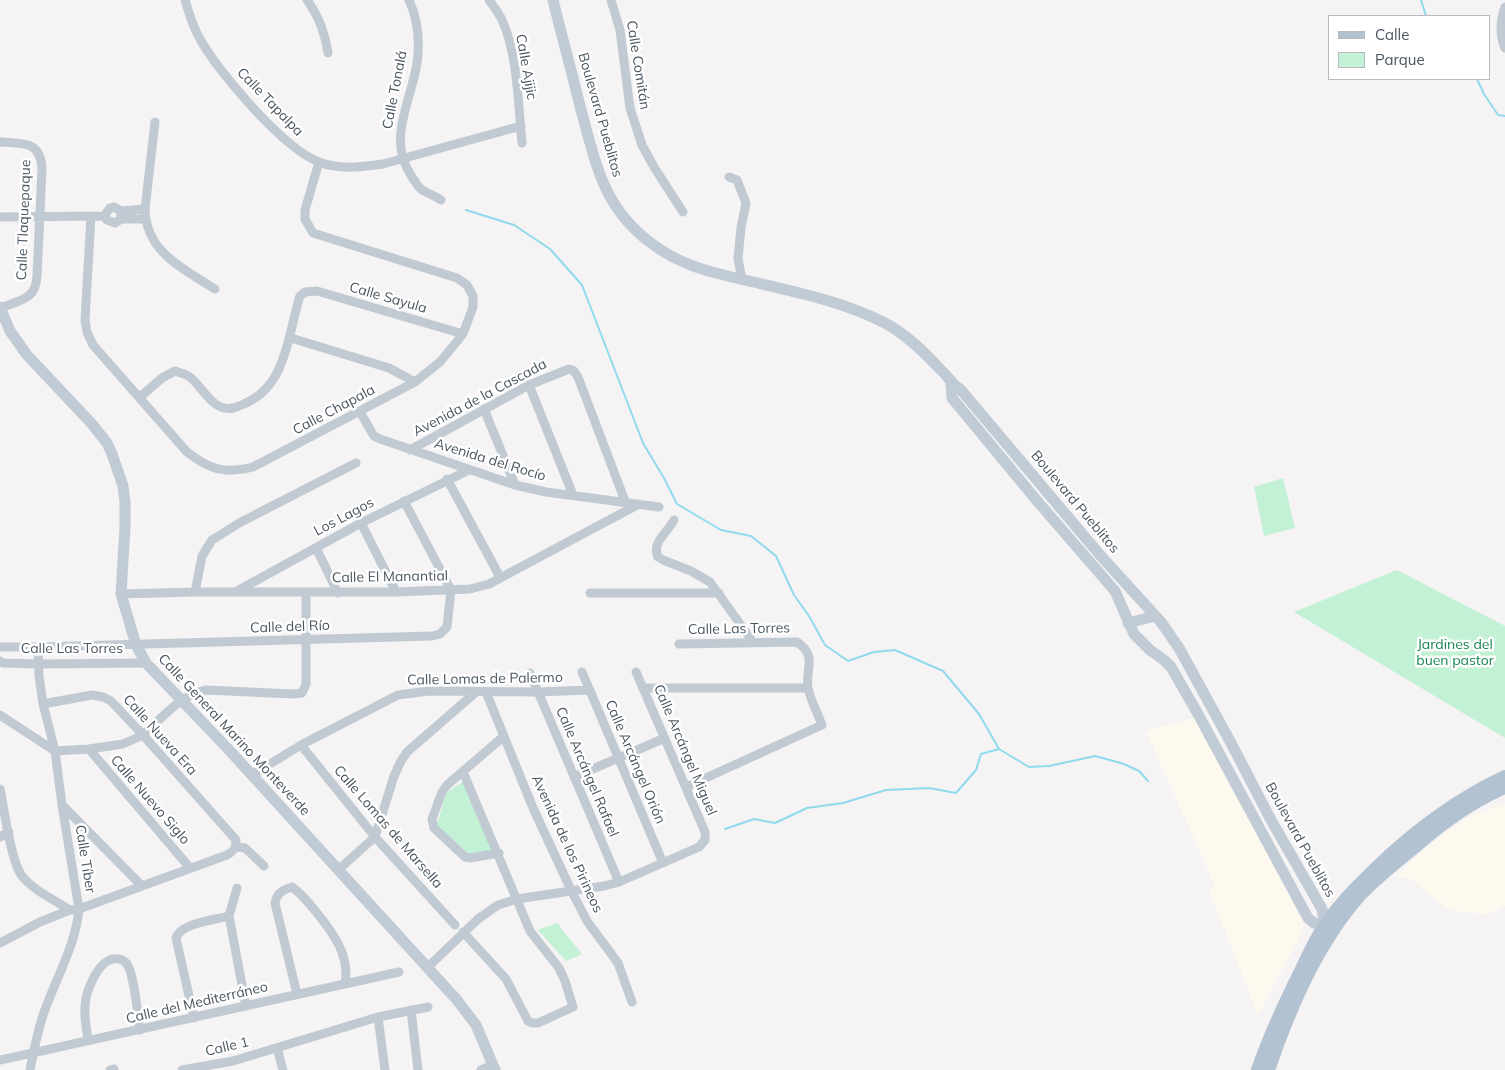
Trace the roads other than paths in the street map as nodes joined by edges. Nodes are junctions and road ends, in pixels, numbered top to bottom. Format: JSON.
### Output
{"nodes":[{"id":1,"x":185,"y":0,"type":"edge"},
{"id":2,"x":307,"y":0,"type":"edge"},
{"id":3,"x":409,"y":0,"type":"edge"},
{"id":4,"x":489,"y":0,"type":"edge"},
{"id":5,"x":553,"y":0,"type":"edge"},
{"id":6,"x":611,"y":0,"type":"edge"},
{"id":7,"x":1505,"y":7,"type":"edge"},
{"id":8,"x":1505,"y":48,"type":"edge"},
{"id":9,"x":328,"y":53,"type":"dead end"},
{"id":10,"x":155,"y":122,"type":"dead end"},
{"id":11,"x":521,"y":126,"type":"junction"},
{"id":12,"x":0,"y":142,"type":"edge"},
{"id":13,"x":522,"y":142,"type":"dead end"},
{"id":14,"x":402,"y":159,"type":"junction"},
{"id":15,"x":319,"y":162,"type":"junction"},
{"id":16,"x":729,"y":177,"type":"dead end"},
{"id":17,"x":441,"y":200,"type":"dead end"},
{"id":18,"x":145,"y":209,"type":"junction"},
{"id":19,"x":683,"y":212,"type":"dead end"},
{"id":20,"x":121,"y":215,"type":"junction"},
{"id":21,"x":40,"y":216,"type":"junction"},
{"id":22,"x":91,"y":216,"type":"junction"},
{"id":23,"x":104,"y":216,"type":"junction"},
{"id":24,"x":0,"y":217,"type":"edge"},
{"id":25,"x":145,"y":218,"type":"junction"},
{"id":26,"x":742,"y":280,"type":"junction"},
{"id":27,"x":215,"y":289,"type":"dead end"},
{"id":28,"x":0,"y":308,"type":"edge"},
{"id":29,"x":463,"y":334,"type":"junction"},
{"id":30,"x":291,"y":338,"type":"junction"},
{"id":31,"x":415,"y":382,"type":"junction"},
{"id":32,"x":951,"y":383,"type":"junction"},
{"id":33,"x":529,"y":386,"type":"junction"},
{"id":34,"x":140,"y":397,"type":"junction"},
{"id":35,"x":484,"y":408,"type":"junction"},
{"id":36,"x":360,"y":412,"type":"junction"},
{"id":37,"x":410,"y":450,"type":"junction"},
{"id":38,"x":356,"y":463,"type":"dead end"},
{"id":39,"x":469,"y":470,"type":"junction"},
{"id":40,"x":447,"y":479,"type":"junction"},
{"id":41,"x":515,"y":485,"type":"junction"},
{"id":42,"x":1048,"y":493,"type":"junction"},
{"id":43,"x":573,"y":495,"type":"junction"},
{"id":44,"x":404,"y":501,"type":"junction"},
{"id":45,"x":625,"y":501,"type":"junction"},
{"id":46,"x":1038,"y":502,"type":"junction"},
{"id":47,"x":639,"y":504,"type":"junction"},
{"id":48,"x":659,"y":507,"type":"dead end"},
{"id":49,"x":674,"y":520,"type":"dead end"},
{"id":50,"x":361,"y":523,"type":"junction"},
{"id":51,"x":316,"y":548,"type":"junction"},
{"id":52,"x":500,"y":577,"type":"junction"},
{"id":53,"x":451,"y":590,"type":"junction"},
{"id":54,"x":195,"y":592,"type":"junction"},
{"id":55,"x":234,"y":592,"type":"junction"},
{"id":56,"x":338,"y":592,"type":"junction"},
{"id":57,"x":396,"y":592,"type":"junction"},
{"id":58,"x":306,"y":593,"type":"junction"},
{"id":59,"x":590,"y":593,"type":"dead end"},
{"id":60,"x":719,"y":593,"type":"junction"},
{"id":61,"x":121,"y":594,"type":"junction"},
{"id":62,"x":1155,"y":616,"type":"junction"},
{"id":63,"x":1128,"y":623,"type":"junction"},
{"id":64,"x":306,"y":640,"type":"junction"},
{"id":65,"x":753,"y":642,"type":"junction"},
{"id":66,"x":679,"y":644,"type":"dead end"},
{"id":67,"x":136,"y":645,"type":"junction"},
{"id":68,"x":0,"y":647,"type":"edge"},
{"id":69,"x":38,"y":647,"type":"junction"},
{"id":70,"x":0,"y":661,"type":"edge"},
{"id":71,"x":146,"y":663,"type":"junction"},
{"id":72,"x":38,"y":664,"type":"junction"},
{"id":73,"x":582,"y":672,"type":"dead end"},
{"id":74,"x":636,"y":672,"type":"dead end"},
{"id":75,"x":530,"y":673,"type":"dead end"},
{"id":76,"x":643,"y":688,"type":"junction"},
{"id":77,"x":808,"y":688,"type":"junction"},
{"id":78,"x":590,"y":690,"type":"junction"},
{"id":79,"x":476,"y":692,"type":"junction"},
{"id":80,"x":486,"y":692,"type":"junction"},
{"id":81,"x":538,"y":692,"type":"junction"},
{"id":82,"x":182,"y":700,"type":"junction"},
{"id":83,"x":43,"y":704,"type":"junction"},
{"id":84,"x":0,"y":715,"type":"edge"},
{"id":85,"x":143,"y":735,"type":"junction"},
{"id":86,"x":503,"y":737,"type":"junction"},
{"id":87,"x":665,"y":738,"type":"junction"},
{"id":88,"x":301,"y":745,"type":"junction"},
{"id":89,"x":89,"y":749,"type":"junction"},
{"id":90,"x":55,"y":751,"type":"junction"},
{"id":91,"x":619,"y":758,"type":"junction"},
{"id":92,"x":462,"y":772,"type":"junction"},
{"id":93,"x":252,"y":775,"type":"junction"},
{"id":94,"x":1505,"y":776,"type":"edge"},
{"id":95,"x":574,"y":777,"type":"junction"},
{"id":96,"x":686,"y":787,"type":"junction"},
{"id":97,"x":1253,"y":787,"type":"junction"},
{"id":98,"x":0,"y":788,"type":"edge"},
{"id":99,"x":1505,"y":788,"type":"edge"},
{"id":100,"x":1242,"y":795,"type":"junction"},
{"id":101,"x":62,"y":805,"type":"junction"},
{"id":102,"x":1270,"y":820,"type":"junction"},
{"id":103,"x":1259,"y":826,"type":"junction"},
{"id":104,"x":9,"y":832,"type":"junction"},
{"id":105,"x":0,"y":837,"type":"edge"},
{"id":106,"x":375,"y":837,"type":"junction"},
{"id":107,"x":236,"y":843,"type":"junction"},
{"id":108,"x":499,"y":854,"type":"junction"},
{"id":109,"x":663,"y":863,"type":"junction"},
{"id":110,"x":264,"y":866,"type":"dead end"},
{"id":111,"x":190,"y":868,"type":"junction"},
{"id":112,"x":338,"y":870,"type":"junction"},
{"id":113,"x":618,"y":882,"type":"junction"},
{"id":114,"x":141,"y":885,"type":"junction"},
{"id":115,"x":237,"y":888,"type":"dead end"},
{"id":116,"x":571,"y":890,"type":"junction"},
{"id":117,"x":516,"y":899,"type":"junction"},
{"id":118,"x":75,"y":909,"type":"junction"},
{"id":119,"x":228,"y":916,"type":"junction"},
{"id":120,"x":1344,"y":918,"type":"junction"},
{"id":121,"x":1325,"y":924,"type":"junction"},
{"id":122,"x":455,"y":925,"type":"dead end"},
{"id":123,"x":463,"y":932,"type":"junction"},
{"id":124,"x":0,"y":943,"type":"edge"},
{"id":125,"x":1324,"y":947,"type":"junction"},
{"id":126,"x":428,"y":966,"type":"junction"},
{"id":127,"x":399,"y":972,"type":"dead end"},
{"id":128,"x":345,"y":984,"type":"junction"},
{"id":129,"x":297,"y":994,"type":"junction"},
{"id":130,"x":632,"y":1002,"type":"dead end"},
{"id":131,"x":246,"y":1006,"type":"junction"},
{"id":132,"x":428,"y":1007,"type":"dead end"},
{"id":133,"x":411,"y":1010,"type":"junction"},
{"id":134,"x":378,"y":1017,"type":"junction"},
{"id":135,"x":194,"y":1018,"type":"junction"},
{"id":136,"x":140,"y":1030,"type":"junction"},
{"id":137,"x":88,"y":1041,"type":"junction"},
{"id":138,"x":277,"y":1048,"type":"junction"},
{"id":139,"x":33,"y":1054,"type":"junction"},
{"id":140,"x":0,"y":1060,"type":"edge"},
{"id":141,"x":494,"y":1067,"type":"edge"},
{"id":142,"x":30,"y":1070,"type":"edge"},
{"id":143,"x":182,"y":1070,"type":"edge"},
{"id":144,"x":283,"y":1070,"type":"edge"},
{"id":145,"x":385,"y":1070,"type":"edge"},
{"id":146,"x":418,"y":1070,"type":"edge"},
{"id":147,"x":481,"y":1070,"type":"edge"},
{"id":148,"x":1257,"y":1070,"type":"edge"},
{"id":149,"x":1269,"y":1070,"type":"edge"}],
"edges":[{"from":1,"to":15,"type":"street","name":"Calle Tapalpa"},
{"from":2,"to":9,"type":"street"},
{"from":3,"to":14,"type":"street","name":"Calle Tonalá"},
{"from":4,"to":11,"type":"street","name":"Calle Ajijic"},
{"from":5,"to":26,"type":"street","name":"Boulevard Pueblitos"},
{"from":6,"to":19,"type":"street","name":"Calle Comitán"},
{"from":7,"to":8,"type":"street"},
{"from":10,"to":18,"type":"street"},
{"from":11,"to":13,"type":"street","name":"Calle Ajijic"},
{"from":11,"to":14,"type":"street","name":"Calle Tapalpa"},
{"from":12,"to":21,"type":"street","name":"Calle Tlaquepaque"},
{"from":14,"to":15,"type":"street","name":"Calle Tapalpa"},
{"from":14,"to":17,"type":"street","name":"Calle Tonalá"},
{"from":15,"to":29,"type":"street","name":"Calle Chapala"},
{"from":16,"to":26,"type":"street"},
{"from":18,"to":20,"type":"street"},
{"from":18,"to":25,"type":"street"},
{"from":20,"to":23,"type":"street"},
{"from":20,"to":23,"type":"street"},
{"from":20,"to":25,"type":"street"},
{"from":21,"to":22,"type":"street"},
{"from":21,"to":24,"type":"street"},
{"from":21,"to":28,"type":"street","name":"Calle Tlaquepaque"},
{"from":22,"to":23,"type":"street"},
{"from":22,"to":34,"type":"street","name":"Calle Chapala"},
{"from":25,"to":27,"type":"street"},
{"from":26,"to":32,"type":"street","name":"Boulevard Pueblitos"},
{"from":28,"to":61,"type":"street","name":"Calle General Marino Monteverde"},
{"from":29,"to":30,"type":"street","name":"Calle Sayula"},
{"from":29,"to":31,"type":"street","name":"Calle Chapala"},
{"from":30,"to":31,"type":"street"},
{"from":30,"to":34,"type":"street"},
{"from":31,"to":36,"type":"street","name":"Calle Chapala"},
{"from":32,"to":42,"type":"street","name":"Boulevard Pueblitos"},
{"from":32,"to":46,"type":"street","name":"Boulevard Pueblitos"},
{"from":33,"to":35,"type":"street","name":"Avenida de la Cascada"},
{"from":33,"to":43,"type":"street"},
{"from":33,"to":45,"type":"street","name":"Avenida de la Cascada"},
{"from":34,"to":36,"type":"street","name":"Calle Chapala"},
{"from":35,"to":37,"type":"street","name":"Avenida de la Cascada"},
{"from":35,"to":41,"type":"street"},
{"from":36,"to":37,"type":"street","name":"Avenida del Rocío"},
{"from":37,"to":39,"type":"street","name":"Avenida del Rocío"},
{"from":38,"to":54,"type":"street"},
{"from":39,"to":40,"type":"street","name":"Los Lagos"},
{"from":39,"to":41,"type":"street","name":"Avenida del Rocío"},
{"from":40,"to":44,"type":"street","name":"Los Lagos"},
{"from":40,"to":52,"type":"street"},
{"from":41,"to":43,"type":"street","name":"Avenida del Rocío"},
{"from":42,"to":46,"type":"street"},
{"from":42,"to":62,"type":"street","name":"Boulevard Pueblitos"},
{"from":43,"to":45,"type":"street","name":"Avenida del Rocío"},
{"from":44,"to":50,"type":"street","name":"Los Lagos"},
{"from":44,"to":53,"type":"street"},
{"from":45,"to":47,"type":"street","name":"Avenida del Rocío"},
{"from":46,"to":63,"type":"street","name":"Boulevard Pueblitos"},
{"from":47,"to":48,"type":"street","name":"Avenida del Rocío"},
{"from":47,"to":52,"type":"street","name":"Calle El Manantial"},
{"from":49,"to":60,"type":"street"},
{"from":50,"to":51,"type":"street","name":"Los Lagos"},
{"from":50,"to":57,"type":"street"},
{"from":51,"to":55,"type":"street","name":"Los Lagos"},
{"from":51,"to":56,"type":"street"},
{"from":52,"to":53,"type":"street","name":"Calle El Manantial"},
{"from":53,"to":57,"type":"street","name":"Calle El Manantial"},
{"from":53,"to":64,"type":"street","name":"Calle del Río"},
{"from":54,"to":55,"type":"street","name":"Calle El Manantial"},
{"from":54,"to":61,"type":"street","name":"Calle El Manantial"},
{"from":55,"to":58,"type":"street","name":"Calle El Manantial"},
{"from":56,"to":57,"type":"street","name":"Calle El Manantial"},
{"from":56,"to":58,"type":"street","name":"Calle El Manantial"},
{"from":58,"to":64,"type":"street"},
{"from":59,"to":60,"type":"street"},
{"from":60,"to":65,"type":"street"},
{"from":61,"to":67,"type":"street","name":"Calle General Marino Monteverde"},
{"from":62,"to":63,"type":"street"},
{"from":62,"to":97,"type":"street","name":"Boulevard Pueblitos"},
{"from":63,"to":100,"type":"street","name":"Boulevard Pueblitos"},
{"from":64,"to":67,"type":"street","name":"Calle del Río"},
{"from":64,"to":82,"type":"street"},
{"from":65,"to":66,"type":"street","name":"Calle Las Torres"},
{"from":65,"to":77,"type":"street","name":"Calle Las Torres"},
{"from":67,"to":69,"type":"street","name":"Calle Las Torres"},
{"from":67,"to":71,"type":"street","name":"Calle General Marino Monteverde"},
{"from":68,"to":69,"type":"street","name":"Calle Las Torres"},
{"from":69,"to":72,"type":"street","name":"Calle Tíber"},
{"from":70,"to":72,"type":"street","name":"Calle Las Torres"},
{"from":71,"to":72,"type":"street","name":"Calle Las Torres"},
{"from":71,"to":82,"type":"street","name":"Calle General Marino Monteverde"},
{"from":72,"to":83,"type":"street","name":"Calle Tíber"},
{"from":73,"to":78,"type":"street","name":"Calle Arcángel Orión"},
{"from":74,"to":76,"type":"street","name":"Calle Arcángel Miguel"},
{"from":75,"to":81,"type":"street","name":"Calle Arcángel Rafael"},
{"from":76,"to":77,"type":"street"},
{"from":76,"to":87,"type":"street","name":"Calle Arcángel Miguel"},
{"from":77,"to":96,"type":"street","name":"Calle Las Torres"},
{"from":78,"to":81,"type":"street","name":"Calle Lomas de Palermo"},
{"from":78,"to":91,"type":"street","name":"Calle Arcángel Orión"},
{"from":79,"to":80,"type":"street","name":"Calle Lomas de Palermo"},
{"from":79,"to":88,"type":"street","name":"Calle Lomas de Palermo"},
{"from":79,"to":106,"type":"street"},
{"from":80,"to":81,"type":"street","name":"Calle Lomas de Palermo"},
{"from":80,"to":86,"type":"street","name":"Avenida de los Pirineos"},
{"from":81,"to":95,"type":"street","name":"Calle Arcángel Rafael"},
{"from":82,"to":85,"type":"street"},
{"from":82,"to":93,"type":"street","name":"Calle General Marino Monteverde"},
{"from":83,"to":85,"type":"street","name":"Calle Nueva Era"},
{"from":83,"to":90,"type":"street","name":"Calle Tíber"},
{"from":84,"to":90,"type":"street"},
{"from":85,"to":89,"type":"street"},
{"from":85,"to":107,"type":"street","name":"Calle Nueva Era"},
{"from":86,"to":92,"type":"street"},
{"from":86,"to":116,"type":"street","name":"Avenida de los Pirineos"},
{"from":87,"to":91,"type":"street"},
{"from":87,"to":96,"type":"street","name":"Calle Arcángel Miguel"},
{"from":88,"to":93,"type":"street","name":"Calle Lomas de Palermo"},
{"from":88,"to":106,"type":"street","name":"Calle Lomas de Marsella"},
{"from":89,"to":90,"type":"street"},
{"from":89,"to":111,"type":"street","name":"Calle Nuevo Siglo"},
{"from":90,"to":101,"type":"street","name":"Calle Tíber"},
{"from":91,"to":95,"type":"street"},
{"from":91,"to":109,"type":"street","name":"Calle Arcángel Orión"},
{"from":92,"to":108,"type":"street"},
{"from":92,"to":108,"type":"street"},
{"from":93,"to":112,"type":"street","name":"Calle General Marino Monteverde"},
{"from":94,"to":121,"type":"main road"},
{"from":95,"to":113,"type":"street","name":"Calle Arcángel Rafael"},
{"from":96,"to":109,"type":"street","name":"Calle Arcángel Miguel"},
{"from":97,"to":100,"type":"street"},
{"from":97,"to":102,"type":"street","name":"Boulevard Pueblitos"},
{"from":98,"to":104,"type":"street"},
{"from":99,"to":120,"type":"main road"},
{"from":100,"to":103,"type":"street","name":"Boulevard Pueblitos"},
{"from":101,"to":114,"type":"street"},
{"from":101,"to":118,"type":"street","name":"Calle Tíber"},
{"from":102,"to":103,"type":"street"},
{"from":102,"to":121,"type":"street","name":"Boulevard Pueblitos"},
{"from":103,"to":121,"type":"street","name":"Boulevard Pueblitos"},
{"from":104,"to":105,"type":"street"},
{"from":104,"to":118,"type":"street"},
{"from":106,"to":112,"type":"street"},
{"from":106,"to":122,"type":"street","name":"Calle Lomas de Marsella"},
{"from":107,"to":110,"type":"street","name":"Calle Nueva Era"},
{"from":107,"to":111,"type":"street"},
{"from":108,"to":117,"type":"street"},
{"from":109,"to":113,"type":"street"},
{"from":111,"to":114,"type":"street"},
{"from":112,"to":126,"type":"street","name":"Calle General Marino Monteverde"},
{"from":113,"to":116,"type":"street"},
{"from":114,"to":118,"type":"street"},
{"from":115,"to":119,"type":"street"},
{"from":116,"to":117,"type":"street"},
{"from":116,"to":130,"type":"street","name":"Avenida de los Pirineos"},
{"from":117,"to":123,"type":"street"},
{"from":117,"to":123,"type":"street"},
{"from":118,"to":124,"type":"street"},
{"from":118,"to":139,"type":"street","name":"Calle Tíber"},
{"from":119,"to":131,"type":"street"},
{"from":119,"to":135,"type":"street"},
{"from":120,"to":121,"type":"main road"},
{"from":120,"to":125,"type":"main road"},
{"from":121,"to":125,"type":"main road"},
{"from":121,"to":148,"type":"main road"},
{"from":123,"to":126,"type":"street"},
{"from":125,"to":149,"type":"main road"},
{"from":126,"to":141,"type":"street","name":"Calle General Marino Monteverde"},
{"from":127,"to":128,"type":"street","name":"Calle del Mediterráneo"},
{"from":128,"to":129,"type":"street","name":"Calle del Mediterráneo"},
{"from":128,"to":129,"type":"street"},
{"from":129,"to":131,"type":"street","name":"Calle del Mediterráneo"},
{"from":131,"to":135,"type":"street","name":"Calle del Mediterráneo"},
{"from":132,"to":133,"type":"street","name":"Calle 1"},
{"from":133,"to":134,"type":"street","name":"Calle 1"},
{"from":133,"to":146,"type":"street"},
{"from":134,"to":138,"type":"street","name":"Calle 1"},
{"from":134,"to":145,"type":"street"},
{"from":135,"to":136,"type":"street","name":"Calle del Mediterráneo"},
{"from":136,"to":137,"type":"street","name":"Calle del Mediterráneo"},
{"from":136,"to":137,"type":"street"},
{"from":137,"to":139,"type":"street","name":"Calle del Mediterráneo"},
{"from":138,"to":143,"type":"street","name":"Calle 1"},
{"from":138,"to":144,"type":"street"},
{"from":139,"to":140,"type":"street","name":"Calle del Mediterráneo"},
{"from":139,"to":142,"type":"street","name":"Calle Tíber"},
{"from":141,"to":147,"type":"street"}]}
